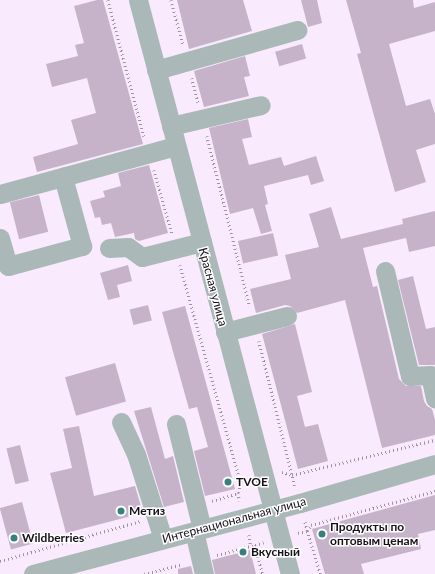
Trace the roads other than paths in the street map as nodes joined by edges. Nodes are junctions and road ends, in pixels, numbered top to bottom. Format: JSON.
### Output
{"nodes":[{"id":1,"x":138,"y":0,"type":"edge"},
{"id":2,"x":296,"y":30,"type":"dead end"},
{"id":3,"x":156,"y":70,"type":"junction"},
{"id":4,"x":261,"y":105,"type":"dead end"},
{"id":5,"x":171,"y":126,"type":"junction"},
{"id":6,"x":176,"y":146,"type":"junction"},
{"id":7,"x":63,"y":177,"type":"junction"},
{"id":8,"x":0,"y":194,"type":"edge"},
{"id":9,"x":0,"y":238,"type":"edge"},
{"id":10,"x":202,"y":242,"type":"junction"},
{"id":11,"x":108,"y":248,"type":"dead end"},
{"id":12,"x":385,"y":271,"type":"dead end"},
{"id":13,"x":287,"y":316,"type":"dead end"},
{"id":14,"x":225,"y":332,"type":"junction"},
{"id":15,"x":435,"y":398,"type":"edge"},
{"id":16,"x":121,"y":422,"type":"dead end"},
{"id":17,"x":176,"y":424,"type":"dead end"},
{"id":18,"x":435,"y":464,"type":"edge"},
{"id":19,"x":273,"y":510,"type":"junction"},
{"id":20,"x":198,"y":530,"type":"junction"},
{"id":21,"x":162,"y":539,"type":"junction"},
{"id":22,"x":33,"y":574,"type":"edge"},
{"id":23,"x":204,"y":574,"type":"edge"},
{"id":24,"x":290,"y":574,"type":"edge"}],
"edges":[{"from":1,"to":3,"type":"street","name":"Красная улица"},
{"from":2,"to":3,"type":"street"},
{"from":3,"to":5,"type":"street","name":"Красная улица"},
{"from":4,"to":5,"type":"street"},
{"from":5,"to":6,"type":"street","name":"Красная улица"},
{"from":6,"to":7,"type":"street"},
{"from":6,"to":10,"type":"street","name":"Красная улица"},
{"from":7,"to":8,"type":"street"},
{"from":7,"to":9,"type":"street"},
{"from":10,"to":11,"type":"street"},
{"from":10,"to":14,"type":"street","name":"Красная улица"},
{"from":12,"to":15,"type":"street"},
{"from":13,"to":14,"type":"street"},
{"from":14,"to":19,"type":"street","name":"Красная улица"},
{"from":16,"to":21,"type":"street"},
{"from":17,"to":20,"type":"street"},
{"from":18,"to":19,"type":"street","name":"Интернациональная улица"},
{"from":19,"to":20,"type":"street","name":"Интернациональная улица"},
{"from":19,"to":24,"type":"street","name":"Красная улица"},
{"from":20,"to":21,"type":"street","name":"Интернациональная улица"},
{"from":20,"to":23,"type":"street"},
{"from":21,"to":22,"type":"street","name":"Интернациональная улица"}]}
